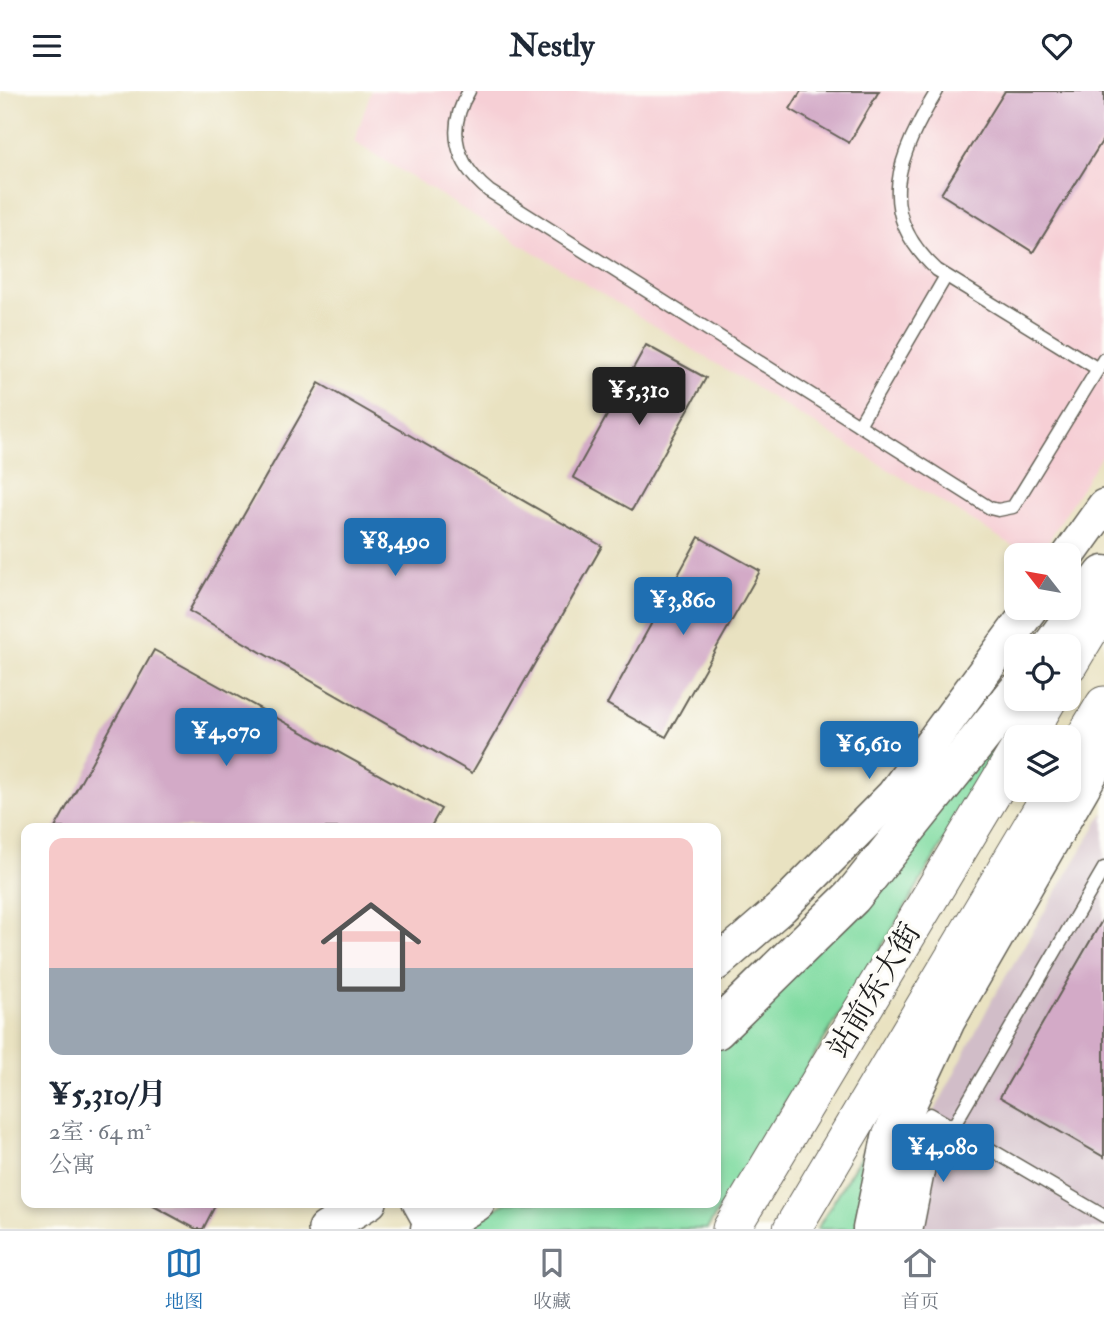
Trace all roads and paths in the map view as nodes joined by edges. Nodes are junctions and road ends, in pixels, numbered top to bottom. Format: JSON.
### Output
{"nodes":[{"id":1,"x":469,"y":91,"type":"edge"},
{"id":2,"x":937,"y":91,"type":"edge"},
{"id":3,"x":946,"y":276,"type":"junction"},
{"id":4,"x":1101,"y":364,"type":"edge"},
{"id":5,"x":859,"y":425,"type":"junction"},
{"id":6,"x":1104,"y":506,"type":"edge"},
{"id":7,"x":1078,"y":543,"type":"edge"},
{"id":8,"x":1104,"y":575,"type":"edge"},
{"id":9,"x":1104,"y":606,"type":"edge"},
{"id":10,"x":1022,"y":620,"type":"edge"},
{"id":11,"x":1061,"y":634,"type":"edge"},
{"id":12,"x":1081,"y":644,"type":"edge"},
{"id":13,"x":1104,"y":705,"type":"edge"},
{"id":14,"x":1004,"y":708,"type":"edge"},
{"id":15,"x":1081,"y":744,"type":"edge"},
{"id":16,"x":1104,"y":745,"type":"edge"},
{"id":17,"x":1004,"y":774,"type":"edge"},
{"id":18,"x":1046,"y":802,"type":"edge"},
{"id":19,"x":1104,"y":869,"type":"edge"},
{"id":20,"x":721,"y":960,"type":"edge"},
{"id":21,"x":966,"y":986,"type":"junction"},
{"id":22,"x":721,"y":1025,"type":"edge"},
{"id":23,"x":936,"y":1123,"type":"junction"},
{"id":24,"x":360,"y":1208,"type":"edge"},
{"id":25,"x":462,"y":1208,"type":"edge"},
{"id":26,"x":1104,"y":1216,"type":"edge"},
{"id":27,"x":429,"y":1222,"type":"edge"},
{"id":28,"x":325,"y":1229,"type":"edge"},
{"id":29,"x":731,"y":1229,"type":"edge"},
{"id":30,"x":792,"y":1229,"type":"edge"},
{"id":31,"x":872,"y":1229,"type":"edge"},
{"id":32,"x":906,"y":1229,"type":"edge"}],
"edges":[{"from":1,"to":5,"type":"lane"},
{"from":2,"to":3,"type":"lane"},
{"from":3,"to":4,"type":"lane"},
{"from":3,"to":5,"type":"lane"},
{"from":4,"to":5,"type":"lane"},
{"from":6,"to":7,"type":"main road"},
{"from":8,"to":11,"type":"highway"},
{"from":9,"to":12,"type":"main road"},
{"from":10,"to":20,"type":"main road"},
{"from":13,"to":15,"type":"main road"},
{"from":14,"to":22,"type":"highway"},
{"from":16,"to":21,"type":"highway"},
{"from":17,"to":29,"type":"main road","name":"站前东大街"},
{"from":18,"to":30,"type":"main road","name":"站前东大街"},
{"from":19,"to":23,"type":"lane"},
{"from":21,"to":23,"type":"highway"},
{"from":21,"to":31,"type":"highway"},
{"from":23,"to":26,"type":"lane"},
{"from":23,"to":32,"type":"main road"},
{"from":24,"to":28,"type":"main road"},
{"from":25,"to":27,"type":"highway"}]}
